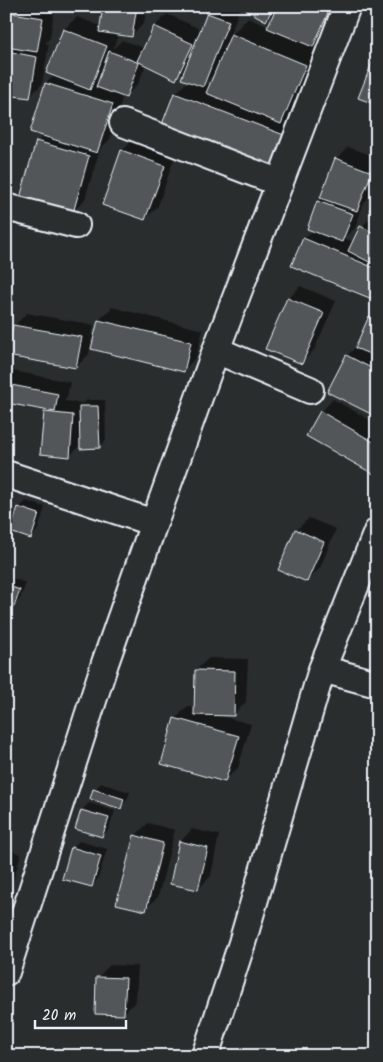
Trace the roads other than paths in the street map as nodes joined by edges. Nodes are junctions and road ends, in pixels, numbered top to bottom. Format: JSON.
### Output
{"nodes":[{"id":1,"x":347,"y":6,"type":"edge"},
{"id":2,"x":123,"y":123,"type":"dead end"},
{"id":3,"x":280,"y":183,"type":"junction"},
{"id":4,"x":6,"y":208,"type":"edge"},
{"id":5,"x":76,"y":225,"type":"dead end"},
{"id":6,"x":216,"y":350,"type":"junction"},
{"id":7,"x":310,"y":390,"type":"dead end"},
{"id":8,"x":6,"y":474,"type":"edge"},
{"id":9,"x":154,"y":523,"type":"junction"},
{"id":10,"x":377,"y":532,"type":"edge"},
{"id":11,"x":322,"y":669,"type":"junction"},
{"id":12,"x":377,"y":684,"type":"edge"},
{"id":13,"x":6,"y":972,"type":"edge"},
{"id":14,"x":205,"y":1056,"type":"edge"}],
"edges":[{"from":1,"to":3,"type":"street"},
{"from":2,"to":3,"type":"street"},
{"from":3,"to":6,"type":"street"},
{"from":4,"to":5,"type":"street"},
{"from":6,"to":7,"type":"street"},
{"from":6,"to":9,"type":"street"},
{"from":8,"to":9,"type":"street"},
{"from":9,"to":13,"type":"street"},
{"from":10,"to":11,"type":"street"},
{"from":11,"to":12,"type":"street"},
{"from":11,"to":14,"type":"street"}]}
